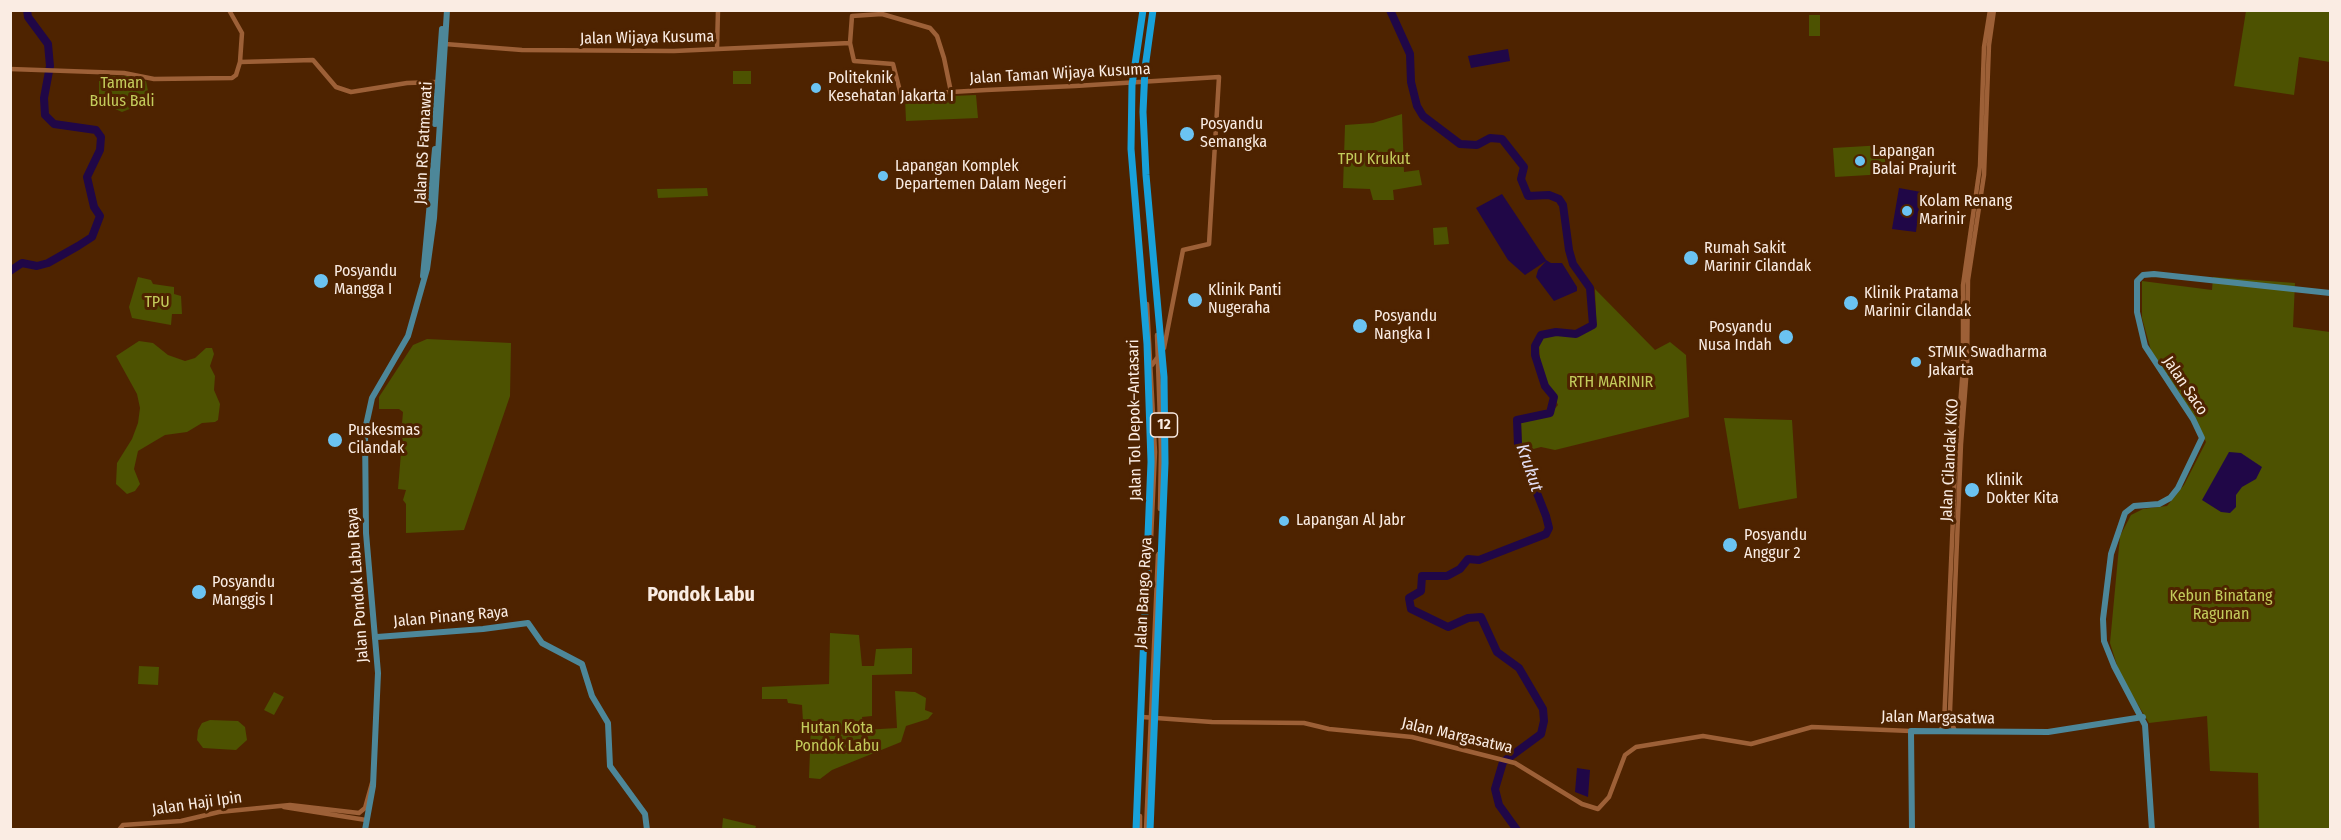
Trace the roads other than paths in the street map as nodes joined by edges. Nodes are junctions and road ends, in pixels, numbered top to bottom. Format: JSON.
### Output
{"nodes":[{"id":1,"x":229,"y":10,"type":"edge"},
{"id":2,"x":445,"y":10,"type":"edge"},
{"id":3,"x":718,"y":10,"type":"edge"},
{"id":4,"x":1142,"y":10,"type":"edge"},
{"id":5,"x":1153,"y":10,"type":"edge"},
{"id":6,"x":1990,"y":10,"type":"edge"},
{"id":7,"x":1995,"y":10,"type":"edge"},
{"id":8,"x":850,"y":43,"type":"junction"},
{"id":9,"x":445,"y":44,"type":"junction"},
{"id":10,"x":717,"y":49,"type":"junction"},
{"id":11,"x":240,"y":62,"type":"junction"},
{"id":12,"x":10,"y":69,"type":"edge"},
{"id":13,"x":1219,"y":77,"type":"joint"},
{"id":14,"x":436,"y":82,"type":"junction"},
{"id":15,"x":1142,"y":82,"type":"junction"},
{"id":16,"x":1134,"y":83,"type":"junction"},
{"id":17,"x":951,"y":92,"type":"junction"},
{"id":18,"x":423,"y":276,"type":"junction"},
{"id":19,"x":2331,"y":293,"type":"edge"},
{"id":20,"x":1150,"y":332,"type":"junction"},
{"id":21,"x":1167,"y":333,"type":"junction"},
{"id":22,"x":1157,"y":336,"type":"junction"},
{"id":23,"x":402,"y":346,"type":"joint"},
{"id":24,"x":1158,"y":357,"type":"junction"},
{"id":25,"x":1152,"y":365,"type":"junction"},
{"id":26,"x":377,"y":641,"type":"junction"},
{"id":27,"x":1145,"y":649,"type":"junction"},
{"id":28,"x":1155,"y":649,"type":"junction"},
{"id":29,"x":1142,"y":717,"type":"junction"},
{"id":30,"x":1149,"y":717,"type":"junction"},
{"id":31,"x":2143,"y":717,"type":"junction"},
{"id":32,"x":1911,"y":731,"type":"junction"},
{"id":33,"x":1940,"y":731,"type":"junction"},
{"id":34,"x":1955,"y":731,"type":"junction"},
{"id":35,"x":372,"y":783,"type":"junction"},
{"id":36,"x":329,"y":813,"type":"junction"},
{"id":37,"x":366,"y":820,"type":"junction"},
{"id":38,"x":119,"y":830,"type":"edge"},
{"id":39,"x":364,"y":830,"type":"edge"},
{"id":40,"x":647,"y":830,"type":"edge"},
{"id":41,"x":1138,"y":830,"type":"edge"},
{"id":42,"x":1148,"y":830,"type":"edge"},
{"id":43,"x":1912,"y":830,"type":"edge"},
{"id":44,"x":2152,"y":830,"type":"edge"}],
"edges":[{"from":1,"to":11,"type":"street"},
{"from":2,"to":9,"type":"main road","name":"Jalan RS Fatmawati"},
{"from":2,"to":14,"type":"main road","name":"Jalan RS Fatmawati"},
{"from":3,"to":10,"type":"street"},
{"from":4,"to":27,"type":"highway","name":"Jalan Tol Depok–Antasari","number":"12"},
{"from":5,"to":28,"type":"highway","name":"Jalan Tol Depok–Antasari","number":"12"},
{"from":6,"to":33,"type":"street","name":"Jalan Cilandak KKO"},
{"from":7,"to":34,"type":"street","name":"Jalan Cilandak KKO"},
{"from":8,"to":10,"type":"street","name":"Jalan Wijaya Kusuma"},
{"from":8,"to":17,"type":"street","name":"Jalan Taman Wijaya Kusuma"},
{"from":8,"to":17,"type":"street"},
{"from":9,"to":10,"type":"street","name":"Jalan Wijaya Kusuma"},
{"from":9,"to":18,"type":"main road","name":"Jalan RS Fatmawati"},
{"from":11,"to":12,"type":"street"},
{"from":11,"to":14,"type":"street"},
{"from":13,"to":15,"type":"street","name":"Jalan Taman Wijaya Kusuma"},
{"from":13,"to":21,"type":"street","name":"Jalan Bango Raya"},
{"from":14,"to":18,"type":"main road","name":"Jalan RS Fatmawati"},
{"from":15,"to":16,"type":"street","name":"Jalan Taman Wijaya Kusuma"},
{"from":15,"to":22,"type":"street","name":"Jalan Bango Raya"},
{"from":16,"to":17,"type":"street","name":"Jalan Taman Wijaya Kusuma"},
{"from":16,"to":20,"type":"street","name":"Jalan Bango Raya"},
{"from":18,"to":23,"type":"main road","name":"Jalan RS Fatmawati"},
{"from":19,"to":31,"type":"main road","name":"Jalan Saco"},
{"from":20,"to":22,"type":"street"},
{"from":20,"to":25,"type":"street","name":"Jalan Bango Raya"},
{"from":21,"to":22,"type":"street"},
{"from":21,"to":24,"type":"street","name":"Jalan Bango Raya"},
{"from":22,"to":24,"type":"street","name":"Jalan Bango Raya"},
{"from":23,"to":26,"type":"main road","name":"Jalan Pondok Labu Raya"},
{"from":24,"to":25,"type":"street","name":"Jalan Bango Raya"},
{"from":24,"to":28,"type":"street","name":"Jalan Bango Raya"},
{"from":25,"to":27,"type":"street","name":"Jalan Bango Raya"},
{"from":26,"to":35,"type":"main road","name":"Jalan Pondok Labu Raya"},
{"from":26,"to":40,"type":"main road","name":"Jalan Pinang Raya"},
{"from":27,"to":28,"type":"highway"},
{"from":27,"to":29,"type":"street","name":"Jalan Bango Raya"},
{"from":27,"to":41,"type":"highway","name":"Jalan Tol Depok–Antasari","number":"12"},
{"from":28,"to":30,"type":"street","name":"Jalan Bango Raya"},
{"from":28,"to":42,"type":"highway","name":"Jalan Tol Depok–Antasari","number":"12"},
{"from":29,"to":30,"type":"street","name":"Jalan Margasatwa"},
{"from":29,"to":41,"type":"street","name":"Jalan Bango Raya"},
{"from":30,"to":32,"type":"street","name":"Jalan Margasatwa"},
{"from":30,"to":42,"type":"street","name":"Jalan Bango Raya"},
{"from":31,"to":34,"type":"main road","name":"Jalan Margasatwa"},
{"from":31,"to":44,"type":"main road","name":"Jalan Saco"},
{"from":32,"to":33,"type":"main road","name":"Jalan Margasatwa"},
{"from":32,"to":43,"type":"main road"},
{"from":33,"to":34,"type":"main road","name":"Jalan Margasatwa"},
{"from":35,"to":36,"type":"street","name":"Jalan Haji Ipin"},
{"from":35,"to":37,"type":"main road","name":"Jalan Pondok Labu Raya"},
{"from":36,"to":37,"type":"street","name":"Jalan Haji Ipin"},
{"from":36,"to":38,"type":"street","name":"Jalan Haji Ipin"},
{"from":37,"to":39,"type":"main road","name":"Jalan Pondok Labu Raya"}]}
